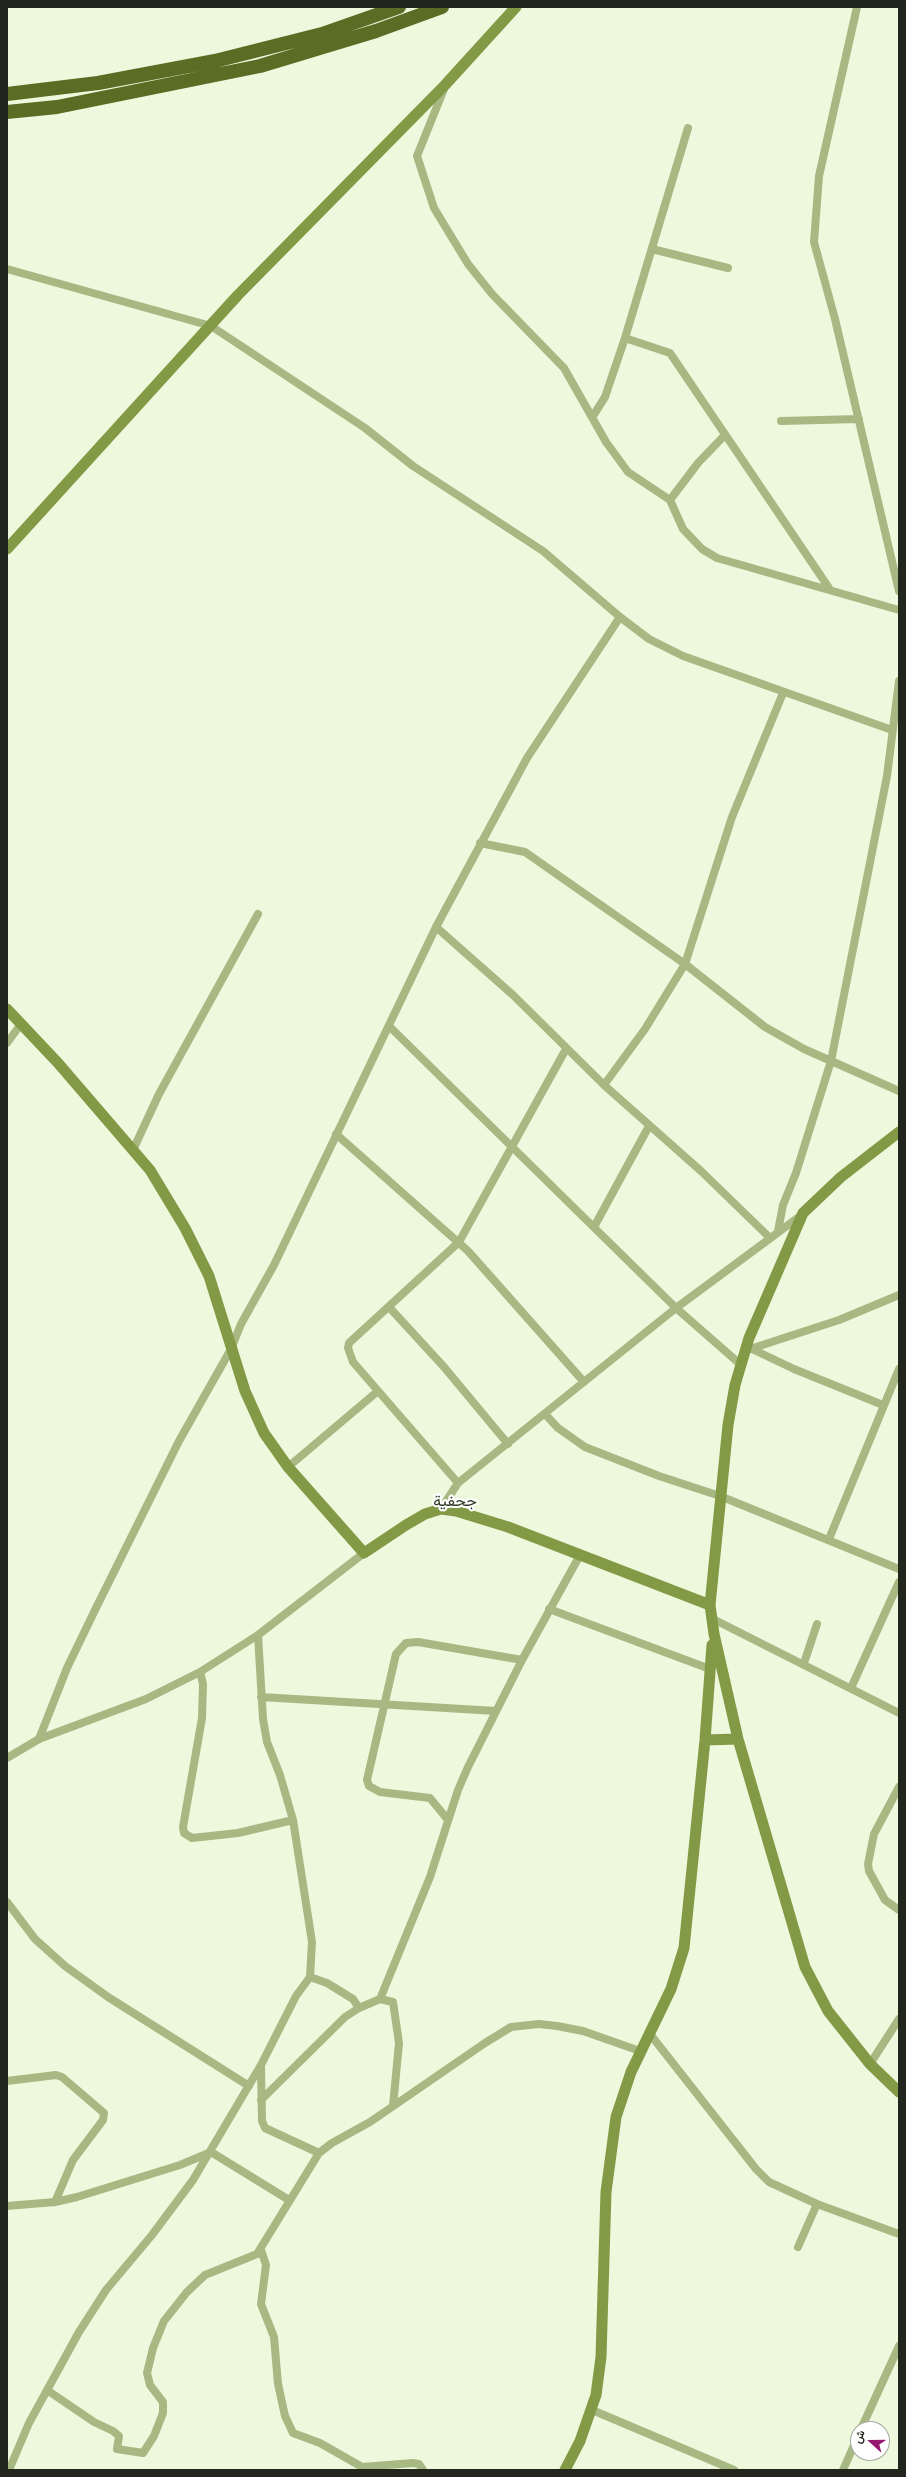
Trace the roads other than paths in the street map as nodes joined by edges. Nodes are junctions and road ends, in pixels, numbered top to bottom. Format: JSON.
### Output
{"nodes":[{"id":1,"x":399,"y":7,"type":"edge"},
{"id":2,"x":442,"y":7,"type":"edge"},
{"id":3,"x":516,"y":7,"type":"edge"},
{"id":4,"x":857,"y":7,"type":"edge"},
{"id":5,"x":445,"y":85,"type":"junction"},
{"id":6,"x":7,"y":94,"type":"edge"},
{"id":7,"x":7,"y":112,"type":"edge"},
{"id":8,"x":688,"y":128,"type":"dead end"},
{"id":9,"x":652,"y":249,"type":"junction"},
{"id":10,"x":728,"y":268,"type":"dead end"},
{"id":11,"x":7,"y":269,"type":"edge"},
{"id":12,"x":212,"y":326,"type":"junction"},
{"id":13,"x":625,"y":338,"type":"junction"},
{"id":14,"x":593,"y":416,"type":"junction"},
{"id":15,"x":859,"y":419,"type":"junction"},
{"id":16,"x":781,"y":422,"type":"dead end"},
{"id":17,"x":724,"y":436,"type":"junction"},
{"id":18,"x":670,"y":500,"type":"junction"},
{"id":19,"x":7,"y":549,"type":"edge"},
{"id":20,"x":829,"y":588,"type":"junction"},
{"id":21,"x":899,"y":591,"type":"edge"},
{"id":22,"x":899,"y":610,"type":"edge"},
{"id":23,"x":620,"y":617,"type":"junction"},
{"id":24,"x":899,"y":681,"type":"edge"},
{"id":25,"x":783,"y":693,"type":"junction"},
{"id":26,"x":892,"y":730,"type":"junction"},
{"id":27,"x":480,"y":843,"type":"junction"},
{"id":28,"x":258,"y":914,"type":"dead end"},
{"id":29,"x":436,"y":927,"type":"junction"},
{"id":30,"x":685,"y":964,"type":"junction"},
{"id":31,"x":7,"y":1009,"type":"edge"},
{"id":32,"x":20,"y":1024,"type":"junction"},
{"id":33,"x":389,"y":1026,"type":"junction"},
{"id":34,"x":7,"y":1043,"type":"edge"},
{"id":35,"x":566,"y":1049,"type":"junction"},
{"id":36,"x":831,"y":1061,"type":"junction"},
{"id":37,"x":604,"y":1085,"type":"junction"},
{"id":38,"x":899,"y":1091,"type":"edge"},
{"id":39,"x":649,"y":1126,"type":"junction"},
{"id":40,"x":899,"y":1132,"type":"edge"},
{"id":41,"x":336,"y":1134,"type":"junction"},
{"id":42,"x":512,"y":1148,"type":"junction"},
{"id":43,"x":133,"y":1150,"type":"junction"},
{"id":44,"x":804,"y":1213,"type":"junction"},
{"id":45,"x":594,"y":1228,"type":"junction"},
{"id":46,"x":778,"y":1231,"type":"junction"},
{"id":47,"x":769,"y":1237,"type":"junction"},
{"id":48,"x":459,"y":1242,"type":"junction"},
{"id":49,"x":899,"y":1295,"type":"edge"},
{"id":50,"x":389,"y":1307,"type":"junction"},
{"id":51,"x":676,"y":1308,"type":"junction"},
{"id":52,"x":231,"y":1349,"type":"junction"},
{"id":53,"x":748,"y":1350,"type":"junction"},
{"id":54,"x":740,"y":1364,"type":"junction"},
{"id":55,"x":899,"y":1369,"type":"edge"},
{"id":56,"x":584,"y":1382,"type":"junction"},
{"id":57,"x":378,"y":1391,"type":"junction"},
{"id":58,"x":883,"y":1405,"type":"junction"},
{"id":59,"x":545,"y":1414,"type":"junction"},
{"id":60,"x":508,"y":1444,"type":"junction"},
{"id":61,"x":288,"y":1467,"type":"junction"},
{"id":62,"x":458,"y":1483,"type":"junction"},
{"id":63,"x":720,"y":1496,"type":"junction"},
{"id":64,"x":441,"y":1509,"type":"junction"},
{"id":65,"x":829,"y":1539,"type":"junction"},
{"id":66,"x":364,"y":1553,"type":"junction"},
{"id":67,"x":580,"y":1555,"type":"junction"},
{"id":68,"x":899,"y":1569,"type":"edge"},
{"id":69,"x":899,"y":1582,"type":"edge"},
{"id":70,"x":710,"y":1605,"type":"junction"},
{"id":71,"x":549,"y":1609,"type":"junction"},
{"id":72,"x":711,"y":1618,"type":"junction"},
{"id":73,"x":817,"y":1624,"type":"dead end"},
{"id":74,"x":714,"y":1634,"type":"junction"},
{"id":75,"x":258,"y":1635,"type":"junction"},
{"id":76,"x":522,"y":1660,"type":"junction"},
{"id":77,"x":804,"y":1663,"type":"junction"},
{"id":78,"x":710,"y":1669,"type":"junction"},
{"id":79,"x":200,"y":1672,"type":"junction"},
{"id":80,"x":851,"y":1688,"type":"junction"},
{"id":81,"x":261,"y":1696,"type":"junction"},
{"id":82,"x":384,"y":1704,"type":"junction"},
{"id":83,"x":496,"y":1711,"type":"junction"},
{"id":84,"x":899,"y":1713,"type":"edge"},
{"id":85,"x":39,"y":1739,"type":"junction"},
{"id":86,"x":738,"y":1739,"type":"junction"},
{"id":87,"x":705,"y":1740,"type":"junction"},
{"id":88,"x":7,"y":1758,"type":"edge"},
{"id":89,"x":899,"y":1787,"type":"edge"},
{"id":90,"x":293,"y":1820,"type":"junction"},
{"id":91,"x":448,"y":1820,"type":"junction"},
{"id":92,"x":7,"y":1902,"type":"edge"},
{"id":93,"x":899,"y":1910,"type":"edge"},
{"id":94,"x":310,"y":1978,"type":"junction"},
{"id":95,"x":380,"y":1999,"type":"junction"},
{"id":96,"x":359,"y":2008,"type":"junction"},
{"id":97,"x":899,"y":2019,"type":"edge"},
{"id":98,"x":650,"y":2034,"type":"junction"},
{"id":99,"x":640,"y":2051,"type":"junction"},
{"id":100,"x":870,"y":2064,"type":"junction"},
{"id":101,"x":261,"y":2065,"type":"junction"},
{"id":102,"x":7,"y":2081,"type":"edge"},
{"id":103,"x":249,"y":2086,"type":"junction"},
{"id":104,"x":899,"y":2092,"type":"edge"},
{"id":105,"x":261,"y":2100,"type":"junction"},
{"id":106,"x":394,"y":2106,"type":"junction"},
{"id":107,"x":211,"y":2152,"type":"junction"},
{"id":108,"x":319,"y":2153,"type":"junction"},
{"id":109,"x":289,"y":2200,"type":"junction"},
{"id":110,"x":55,"y":2202,"type":"junction"},
{"id":111,"x":817,"y":2204,"type":"junction"},
{"id":112,"x":7,"y":2206,"type":"edge"},
{"id":113,"x":899,"y":2234,"type":"edge"},
{"id":114,"x":798,"y":2246,"type":"dead end"},
{"id":115,"x":261,"y":2250,"type":"junction"},
{"id":116,"x":899,"y":2346,"type":"edge"},
{"id":117,"x":46,"y":2390,"type":"junction"},
{"id":118,"x":592,"y":2410,"type":"junction"},
{"id":119,"x":865,"y":2421,"type":"edge"},
{"id":120,"x":850,"y":2454,"type":"edge"},
{"id":121,"x":9,"y":2470,"type":"edge"},
{"id":122,"x":422,"y":2470,"type":"edge"},
{"id":123,"x":565,"y":2470,"type":"edge"},
{"id":124,"x":734,"y":2470,"type":"edge"},
{"id":125,"x":843,"y":2470,"type":"edge"}],
"edges":[{"from":1,"to":6,"type":"highway"},
{"from":2,"to":7,"type":"highway"},
{"from":3,"to":5,"type":"street"},
{"from":4,"to":15,"type":"street"},
{"from":5,"to":12,"type":"street"},
{"from":5,"to":14,"type":"street"},
{"from":8,"to":9,"type":"street"},
{"from":9,"to":10,"type":"street"},
{"from":9,"to":13,"type":"street"},
{"from":11,"to":12,"type":"street"},
{"from":12,"to":19,"type":"street"},
{"from":12,"to":23,"type":"street"},
{"from":13,"to":14,"type":"street"},
{"from":13,"to":17,"type":"street"},
{"from":14,"to":18,"type":"street"},
{"from":15,"to":16,"type":"street"},
{"from":15,"to":21,"type":"street"},
{"from":17,"to":18,"type":"street"},
{"from":17,"to":20,"type":"street"},
{"from":18,"to":20,"type":"street"},
{"from":20,"to":22,"type":"street"},
{"from":23,"to":25,"type":"street"},
{"from":23,"to":27,"type":"street"},
{"from":24,"to":26,"type":"street"},
{"from":25,"to":26,"type":"street"},
{"from":25,"to":30,"type":"street"},
{"from":26,"to":36,"type":"street"},
{"from":27,"to":29,"type":"street"},
{"from":27,"to":30,"type":"street"},
{"from":28,"to":43,"type":"street"},
{"from":29,"to":33,"type":"street"},
{"from":29,"to":35,"type":"street"},
{"from":30,"to":36,"type":"street"},
{"from":30,"to":37,"type":"street"},
{"from":31,"to":32,"type":"street"},
{"from":32,"to":34,"type":"street"},
{"from":32,"to":43,"type":"street"},
{"from":33,"to":41,"type":"street"},
{"from":33,"to":42,"type":"street"},
{"from":35,"to":37,"type":"street"},
{"from":35,"to":42,"type":"street"},
{"from":36,"to":38,"type":"street"},
{"from":36,"to":46,"type":"street"},
{"from":37,"to":39,"type":"street"},
{"from":39,"to":45,"type":"street"},
{"from":39,"to":47,"type":"street"},
{"from":40,"to":44,"type":"street"},
{"from":41,"to":48,"type":"street"},
{"from":41,"to":52,"type":"street"},
{"from":42,"to":45,"type":"street"},
{"from":42,"to":48,"type":"street"},
{"from":43,"to":52,"type":"street"},
{"from":44,"to":46,"type":"street"},
{"from":44,"to":53,"type":"street"},
{"from":45,"to":51,"type":"street"},
{"from":46,"to":47,"type":"street"},
{"from":47,"to":51,"type":"street"},
{"from":48,"to":50,"type":"street"},
{"from":48,"to":56,"type":"street"},
{"from":49,"to":53,"type":"street"},
{"from":50,"to":57,"type":"street"},
{"from":50,"to":60,"type":"street"},
{"from":51,"to":54,"type":"street"},
{"from":51,"to":56,"type":"street"},
{"from":52,"to":61,"type":"street"},
{"from":52,"to":85,"type":"street"},
{"from":53,"to":54,"type":"street"},
{"from":53,"to":58,"type":"street"},
{"from":54,"to":63,"type":"street"},
{"from":55,"to":58,"type":"street"},
{"from":56,"to":59,"type":"street"},
{"from":57,"to":61,"type":"street"},
{"from":57,"to":62,"type":"street"},
{"from":58,"to":65,"type":"street"},
{"from":59,"to":60,"type":"street"},
{"from":59,"to":63,"type":"street"},
{"from":60,"to":62,"type":"street"},
{"from":61,"to":66,"type":"street"},
{"from":62,"to":64,"type":"street"},
{"from":63,"to":65,"type":"street"},
{"from":63,"to":70,"type":"street"},
{"from":64,"to":66,"type":"street"},
{"from":64,"to":67,"type":"street"},
{"from":65,"to":68,"type":"street"},
{"from":66,"to":75,"type":"street"},
{"from":67,"to":70,"type":"street"},
{"from":67,"to":71,"type":"street"},
{"from":69,"to":80,"type":"street"},
{"from":70,"to":72,"type":"street"},
{"from":71,"to":76,"type":"street"},
{"from":71,"to":78,"type":"street"},
{"from":72,"to":74,"type":"street"},
{"from":72,"to":77,"type":"street"},
{"from":73,"to":77,"type":"street"},
{"from":74,"to":78,"type":"street"},
{"from":74,"to":86,"type":"street"},
{"from":75,"to":79,"type":"street"},
{"from":75,"to":81,"type":"street"},
{"from":76,"to":82,"type":"street"},
{"from":76,"to":83,"type":"street"},
{"from":77,"to":80,"type":"street"},
{"from":78,"to":87,"type":"street"},
{"from":79,"to":85,"type":"street"},
{"from":79,"to":90,"type":"street"},
{"from":80,"to":84,"type":"street"},
{"from":81,"to":82,"type":"street"},
{"from":81,"to":90,"type":"street"},
{"from":82,"to":83,"type":"street"},
{"from":82,"to":91,"type":"street"},
{"from":83,"to":91,"type":"street"},
{"from":85,"to":88,"type":"street"},
{"from":86,"to":87,"type":"street"},
{"from":86,"to":100,"type":"street"},
{"from":87,"to":98,"type":"street"},
{"from":89,"to":93,"type":"street"},
{"from":90,"to":94,"type":"street"},
{"from":91,"to":95,"type":"street"},
{"from":92,"to":103,"type":"street"},
{"from":94,"to":96,"type":"street"},
{"from":94,"to":101,"type":"street"},
{"from":95,"to":96,"type":"street"},
{"from":95,"to":106,"type":"street"},
{"from":96,"to":105,"type":"street"},
{"from":97,"to":100,"type":"street"},
{"from":98,"to":99,"type":"street"},
{"from":98,"to":111,"type":"street"},
{"from":99,"to":106,"type":"street"},
{"from":99,"to":118,"type":"street"},
{"from":100,"to":104,"type":"street"},
{"from":101,"to":103,"type":"street"},
{"from":101,"to":105,"type":"street"},
{"from":102,"to":110,"type":"street"},
{"from":103,"to":107,"type":"street"},
{"from":105,"to":108,"type":"street"},
{"from":106,"to":108,"type":"street"},
{"from":107,"to":109,"type":"street"},
{"from":107,"to":110,"type":"street"},
{"from":107,"to":117,"type":"street"},
{"from":108,"to":109,"type":"street"},
{"from":109,"to":115,"type":"street"},
{"from":110,"to":112,"type":"street"},
{"from":111,"to":113,"type":"street"},
{"from":111,"to":114,"type":"street"},
{"from":115,"to":117,"type":"street"},
{"from":115,"to":122,"type":"street"},
{"from":116,"to":119,"type":"street"},
{"from":117,"to":121,"type":"street"},
{"from":118,"to":123,"type":"street"},
{"from":118,"to":124,"type":"street"},
{"from":120,"to":125,"type":"street"}]}
